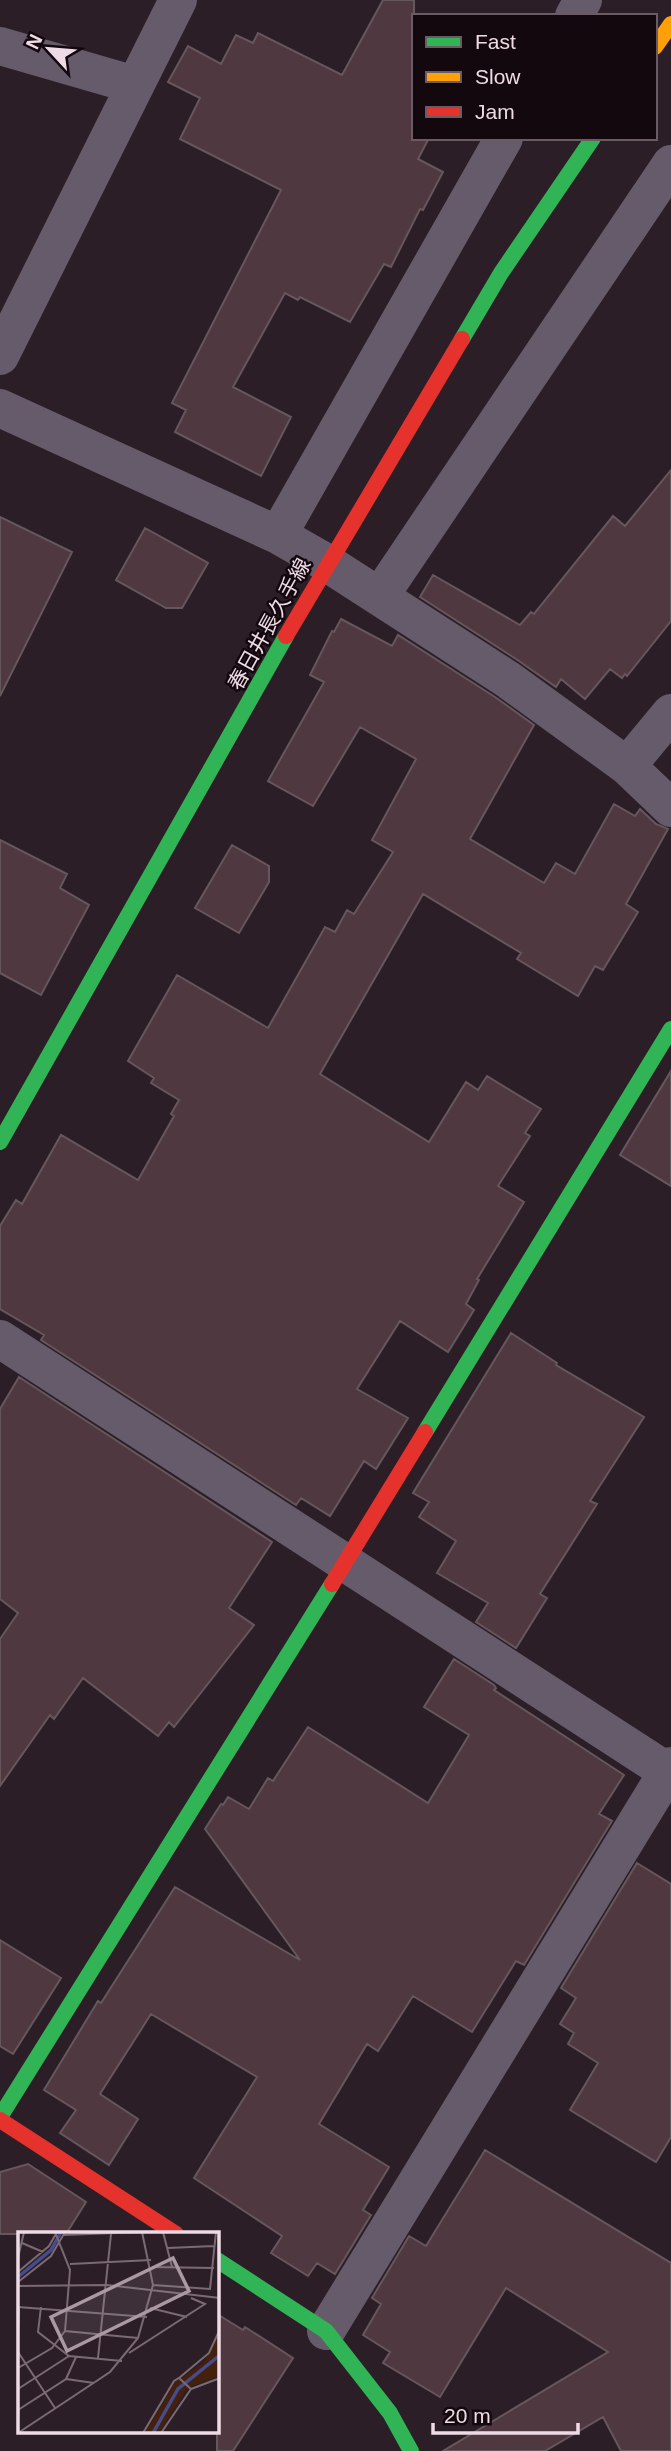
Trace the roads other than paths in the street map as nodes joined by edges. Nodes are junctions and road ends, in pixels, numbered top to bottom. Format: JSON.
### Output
{"nodes":[{"id":1,"x":178,"y":0,"type":"edge"},
{"id":2,"x":671,"y":24,"type":"edge"},
{"id":3,"x":657,"y":44,"type":"edge"},
{"id":4,"x":0,"y":46,"type":"edge"},
{"id":5,"x":135,"y":85,"type":"junction"},
{"id":6,"x":503,"y":140,"type":"edge"},
{"id":7,"x":592,"y":140,"type":"edge"},
{"id":8,"x":671,"y":164,"type":"edge"},
{"id":9,"x":0,"y":356,"type":"edge"},
{"id":10,"x":0,"y":408,"type":"edge"},
{"id":11,"x":278,"y":536,"type":"junction"},
{"id":12,"x":327,"y":563,"type":"junction"},
{"id":13,"x":380,"y":596,"type":"junction"},
{"id":14,"x":671,"y":713,"type":"edge"},
{"id":15,"x":626,"y":766,"type":"junction"},
{"id":16,"x":671,"y":808,"type":"edge"},
{"id":17,"x":671,"y":1030,"type":"edge"},
{"id":18,"x":0,"y":1142,"type":"edge"},
{"id":19,"x":0,"y":1339,"type":"edge"},
{"id":20,"x":345,"y":1561,"type":"junction"},
{"id":21,"x":670,"y":1771,"type":"edge"},
{"id":22,"x":0,"y":2119,"type":"edge"},
{"id":23,"x":173,"y":2232,"type":"edge"},
{"id":24,"x":219,"y":2261,"type":"edge"},
{"id":25,"x":326,"y":2331,"type":"junction"},
{"id":26,"x":411,"y":2451,"type":"edge"}],
"edges":[{"from":1,"to":5,"type":"street"},
{"from":2,"to":3,"type":"street"},
{"from":4,"to":5,"type":"street"},
{"from":5,"to":9,"type":"street"},
{"from":6,"to":11,"type":"street"},
{"from":7,"to":12,"type":"street","name":"春日井長久手線"},
{"from":8,"to":13,"type":"street"},
{"from":10,"to":11,"type":"street"},
{"from":11,"to":12,"type":"street"},
{"from":12,"to":13,"type":"street"},
{"from":12,"to":18,"type":"street","name":"春日井長久手線"},
{"from":13,"to":15,"type":"street"},
{"from":14,"to":15,"type":"street"},
{"from":15,"to":16,"type":"street"},
{"from":17,"to":20,"type":"street"},
{"from":19,"to":20,"type":"street"},
{"from":20,"to":21,"type":"street"},
{"from":20,"to":22,"type":"street"},
{"from":21,"to":25,"type":"street"},
{"from":22,"to":23,"type":"street"},
{"from":24,"to":25,"type":"street"},
{"from":25,"to":26,"type":"street"}]}
